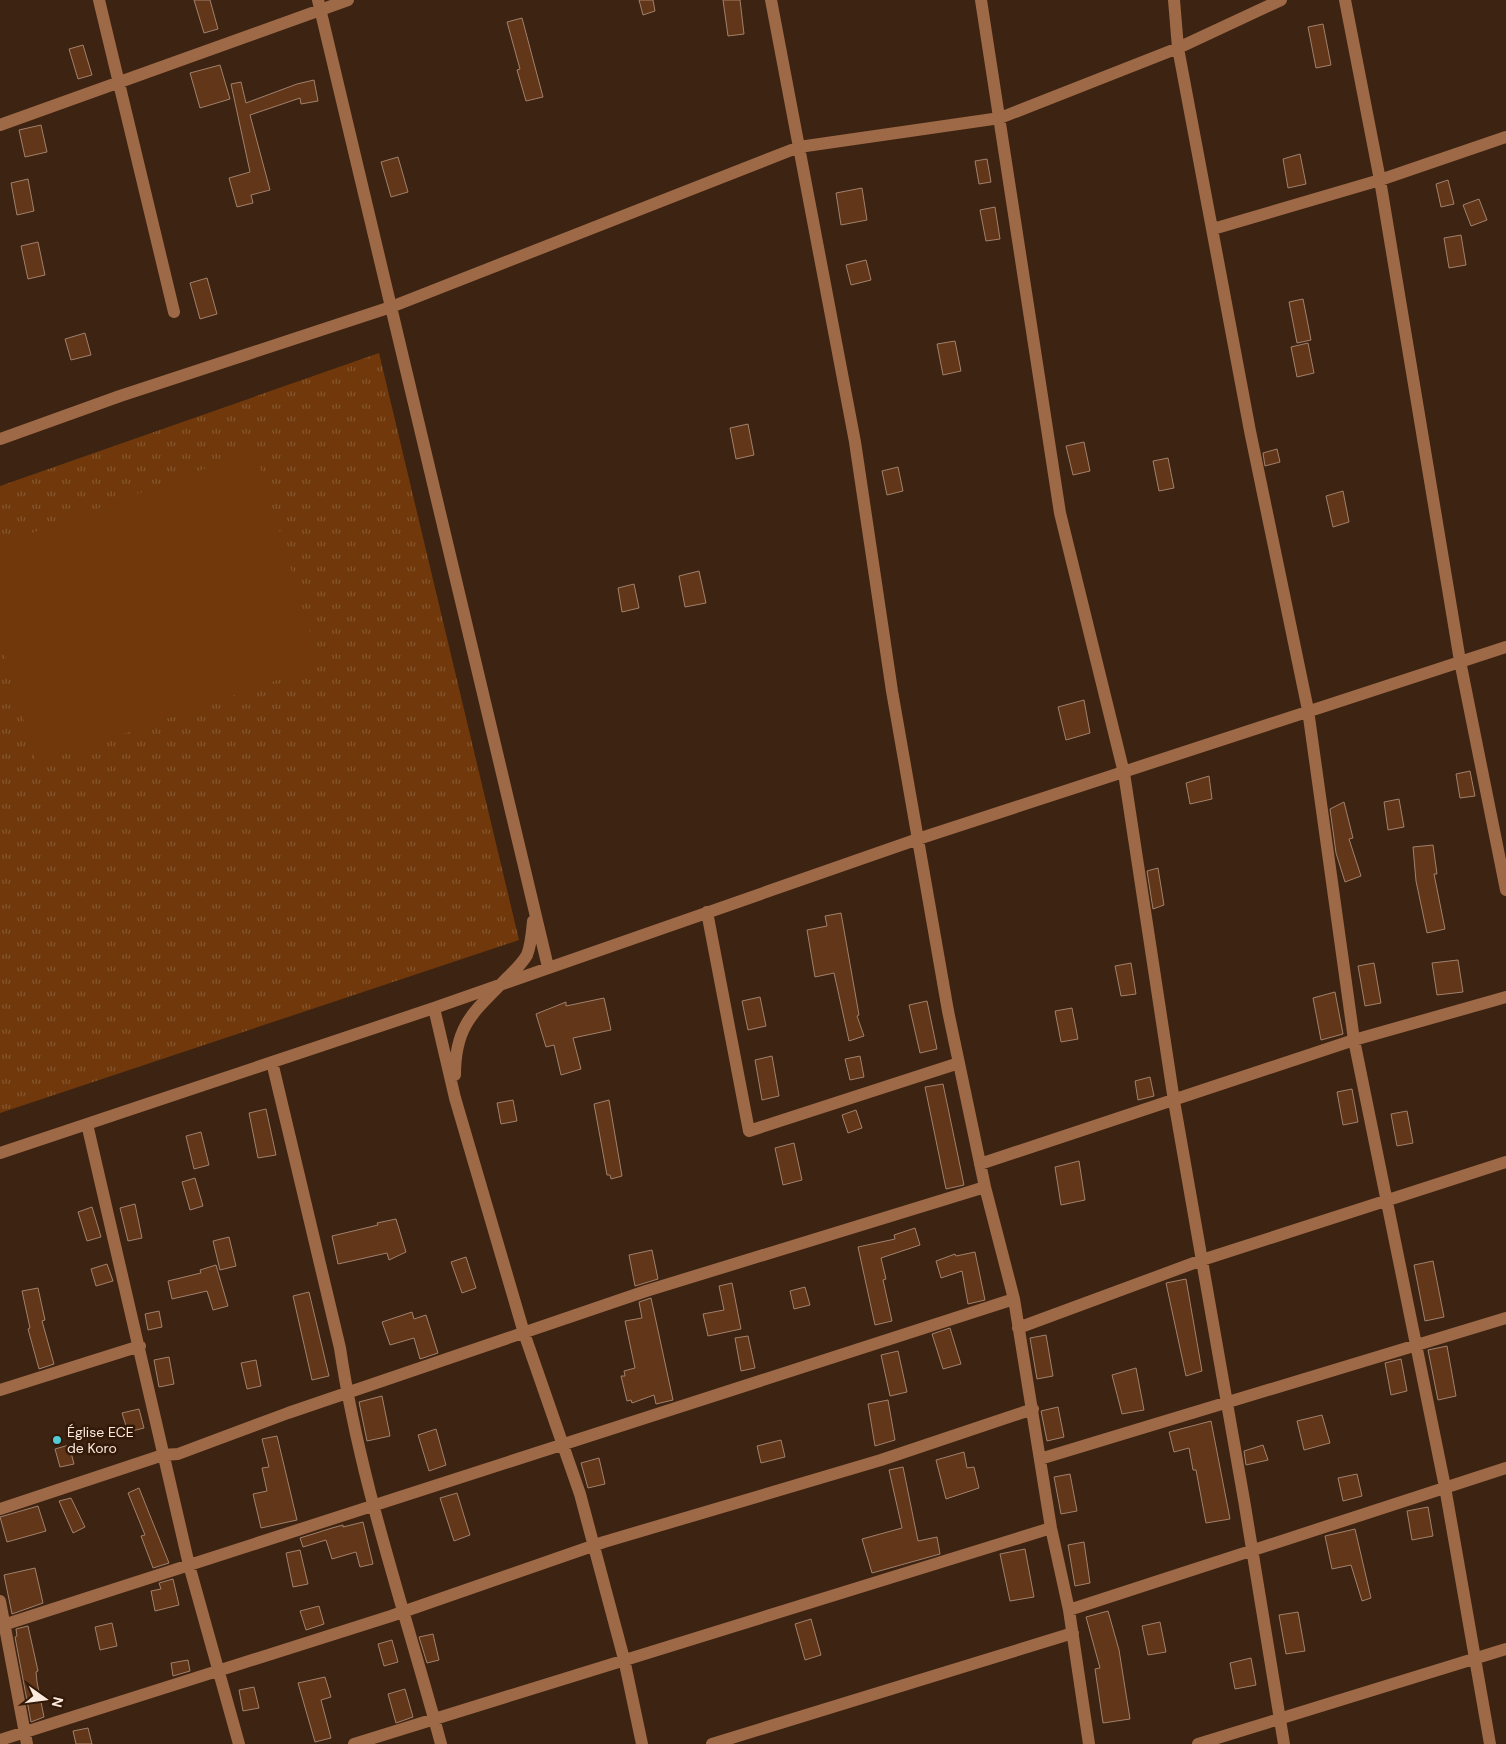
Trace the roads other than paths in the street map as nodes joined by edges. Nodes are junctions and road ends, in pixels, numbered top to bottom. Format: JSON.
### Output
{"nodes":[{"id":1,"x":99,"y":0,"type":"edge"},
{"id":2,"x":348,"y":0,"type":"edge"},
{"id":3,"x":771,"y":0,"type":"edge"},
{"id":4,"x":981,"y":0,"type":"edge"},
{"id":5,"x":1174,"y":0,"type":"edge"},
{"id":6,"x":1281,"y":0,"type":"edge"},
{"id":7,"x":1345,"y":0,"type":"edge"},
{"id":8,"x":319,"y":5,"type":"edge"},
{"id":9,"x":1178,"y":48,"type":"junction"},
{"id":10,"x":119,"y":82,"type":"junction"},
{"id":11,"x":1000,"y":118,"type":"junction"},
{"id":12,"x":0,"y":125,"type":"edge"},
{"id":13,"x":1506,"y":137,"type":"edge"},
{"id":14,"x":799,"y":147,"type":"junction"},
{"id":15,"x":1380,"y":180,"type":"junction"},
{"id":16,"x":1213,"y":229,"type":"junction"},
{"id":17,"x":391,"y":307,"type":"junction"},
{"id":18,"x":174,"y":312,"type":"dead end"},
{"id":19,"x":0,"y":439,"type":"edge"},
{"id":20,"x":1506,"y":647,"type":"edge"},
{"id":21,"x":1460,"y":662,"type":"junction"},
{"id":22,"x":1308,"y":710,"type":"junction"},
{"id":23,"x":1124,"y":773,"type":"junction"},
{"id":24,"x":918,"y":839,"type":"junction"},
{"id":25,"x":1506,"y":890,"type":"edge"},
{"id":26,"x":534,"y":906,"type":"junction"},
{"id":27,"x":707,"y":912,"type":"junction"},
{"id":28,"x":548,"y":968,"type":"junction"},
{"id":29,"x":501,"y":985,"type":"junction"},
{"id":30,"x":1506,"y":997,"type":"edge"},
{"id":31,"x":434,"y":1008,"type":"junction"},
{"id":32,"x":1354,"y":1040,"type":"junction"},
{"id":33,"x":272,"y":1062,"type":"junction"},
{"id":34,"x":959,"y":1063,"type":"junction"},
{"id":35,"x":455,"y":1098,"type":"junction"},
{"id":36,"x":1174,"y":1101,"type":"junction"},
{"id":37,"x":87,"y":1124,"type":"junction"},
{"id":38,"x":0,"y":1153,"type":"edge"},
{"id":39,"x":1506,"y":1162,"type":"edge"},
{"id":40,"x":980,"y":1164,"type":"junction"},
{"id":41,"x":985,"y":1188,"type":"junction"},
{"id":42,"x":1388,"y":1200,"type":"junction"},
{"id":43,"x":1202,"y":1260,"type":"junction"},
{"id":44,"x":1014,"y":1299,"type":"junction"},
{"id":45,"x":1506,"y":1318,"type":"edge"},
{"id":46,"x":1018,"y":1328,"type":"junction"},
{"id":47,"x":524,"y":1333,"type":"junction"},
{"id":48,"x":1416,"y":1345,"type":"junction"},
{"id":49,"x":140,"y":1346,"type":"junction"},
{"id":50,"x":0,"y":1390,"type":"edge"},
{"id":51,"x":346,"y":1393,"type":"junction"},
{"id":52,"x":1227,"y":1402,"type":"junction"},
{"id":53,"x":1033,"y":1408,"type":"junction"},
{"id":54,"x":563,"y":1444,"type":"junction"},
{"id":55,"x":163,"y":1455,"type":"junction"},
{"id":56,"x":1040,"y":1459,"type":"junction"},
{"id":57,"x":1506,"y":1468,"type":"edge"},
{"id":58,"x":1445,"y":1488,"type":"junction"},
{"id":59,"x":374,"y":1505,"type":"junction"},
{"id":60,"x":0,"y":1509,"type":"edge"},
{"id":61,"x":1051,"y":1528,"type":"junction"},
{"id":62,"x":594,"y":1545,"type":"junction"},
{"id":63,"x":1253,"y":1550,"type":"junction"},
{"id":64,"x":190,"y":1564,"type":"junction"},
{"id":65,"x":0,"y":1601,"type":"edge"},
{"id":66,"x":1070,"y":1610,"type":"junction"},
{"id":67,"x":405,"y":1611,"type":"junction"},
{"id":68,"x":2,"y":1625,"type":"edge"},
{"id":69,"x":1073,"y":1633,"type":"junction"},
{"id":70,"x":1506,"y":1649,"type":"edge"},
{"id":71,"x":1476,"y":1658,"type":"junction"},
{"id":72,"x":624,"y":1659,"type":"junction"},
{"id":73,"x":219,"y":1671,"type":"junction"},
{"id":74,"x":1281,"y":1718,"type":"junction"},
{"id":75,"x":434,"y":1719,"type":"junction"},
{"id":76,"x":26,"y":1739,"type":"edge"},
{"id":77,"x":0,"y":1740,"type":"edge"},
{"id":78,"x":239,"y":1744,"type":"edge"},
{"id":79,"x":354,"y":1744,"type":"edge"},
{"id":80,"x":441,"y":1744,"type":"edge"},
{"id":81,"x":642,"y":1744,"type":"edge"},
{"id":82,"x":712,"y":1744,"type":"edge"},
{"id":83,"x":1089,"y":1744,"type":"edge"},
{"id":84,"x":1198,"y":1744,"type":"edge"},
{"id":85,"x":1284,"y":1744,"type":"edge"},
{"id":86,"x":1490,"y":1744,"type":"edge"}],
"edges":[{"from":1,"to":10,"type":"street"},
{"from":2,"to":8,"type":"street"},
{"from":3,"to":14,"type":"street"},
{"from":4,"to":11,"type":"street"},
{"from":5,"to":9,"type":"street"},
{"from":6,"to":9,"type":"street"},
{"from":7,"to":15,"type":"street"},
{"from":8,"to":10,"type":"street"},
{"from":8,"to":17,"type":"street"},
{"from":9,"to":11,"type":"street"},
{"from":9,"to":16,"type":"street"},
{"from":10,"to":12,"type":"street"},
{"from":10,"to":18,"type":"street"},
{"from":11,"to":14,"type":"street"},
{"from":11,"to":23,"type":"street"},
{"from":13,"to":15,"type":"street"},
{"from":14,"to":17,"type":"street"},
{"from":14,"to":24,"type":"street"},
{"from":15,"to":16,"type":"street"},
{"from":15,"to":21,"type":"street"},
{"from":16,"to":22,"type":"street"},
{"from":17,"to":19,"type":"street"},
{"from":17,"to":26,"type":"street"},
{"from":20,"to":21,"type":"street"},
{"from":21,"to":22,"type":"street"},
{"from":21,"to":25,"type":"street"},
{"from":22,"to":23,"type":"street"},
{"from":22,"to":32,"type":"street"},
{"from":23,"to":24,"type":"street"},
{"from":23,"to":36,"type":"street"},
{"from":24,"to":27,"type":"street"},
{"from":24,"to":34,"type":"street"},
{"from":26,"to":28,"type":"street"},
{"from":26,"to":29,"type":"street"},
{"from":27,"to":28,"type":"street"},
{"from":27,"to":34,"type":"street"},
{"from":28,"to":29,"type":"street"},
{"from":29,"to":31,"type":"street"},
{"from":29,"to":35,"type":"street"},
{"from":30,"to":32,"type":"street"},
{"from":31,"to":33,"type":"street"},
{"from":31,"to":35,"type":"street"},
{"from":32,"to":36,"type":"street"},
{"from":32,"to":42,"type":"street"},
{"from":33,"to":37,"type":"street"},
{"from":33,"to":51,"type":"street"},
{"from":34,"to":40,"type":"street"},
{"from":35,"to":47,"type":"street"},
{"from":36,"to":40,"type":"street"},
{"from":36,"to":43,"type":"street"},
{"from":37,"to":38,"type":"street"},
{"from":37,"to":49,"type":"street"},
{"from":39,"to":42,"type":"street"},
{"from":40,"to":41,"type":"street"},
{"from":41,"to":44,"type":"street"},
{"from":41,"to":47,"type":"street"},
{"from":42,"to":43,"type":"street"},
{"from":42,"to":48,"type":"street"},
{"from":43,"to":46,"type":"street"},
{"from":43,"to":52,"type":"street"},
{"from":44,"to":46,"type":"street"},
{"from":44,"to":54,"type":"street"},
{"from":45,"to":48,"type":"street"},
{"from":46,"to":53,"type":"street"},
{"from":47,"to":51,"type":"street"},
{"from":47,"to":54,"type":"street"},
{"from":48,"to":52,"type":"street"},
{"from":48,"to":58,"type":"street"},
{"from":49,"to":50,"type":"street"},
{"from":49,"to":55,"type":"street"},
{"from":51,"to":55,"type":"street"},
{"from":51,"to":59,"type":"street"},
{"from":52,"to":56,"type":"street"},
{"from":52,"to":63,"type":"street"},
{"from":53,"to":56,"type":"street"},
{"from":53,"to":62,"type":"street"},
{"from":54,"to":59,"type":"street"},
{"from":54,"to":62,"type":"street"},
{"from":55,"to":60,"type":"street"},
{"from":55,"to":64,"type":"street"},
{"from":56,"to":61,"type":"street"},
{"from":57,"to":58,"type":"street"},
{"from":58,"to":63,"type":"street"},
{"from":58,"to":71,"type":"street"},
{"from":59,"to":64,"type":"street"},
{"from":59,"to":67,"type":"street"},
{"from":61,"to":66,"type":"street"},
{"from":61,"to":72,"type":"street"},
{"from":62,"to":67,"type":"street"},
{"from":62,"to":72,"type":"street"},
{"from":63,"to":66,"type":"street"},
{"from":63,"to":74,"type":"street"},
{"from":64,"to":68,"type":"street"},
{"from":64,"to":73,"type":"street"},
{"from":65,"to":68,"type":"street"},
{"from":66,"to":69,"type":"street"},
{"from":67,"to":73,"type":"street"},
{"from":67,"to":75,"type":"street"},
{"from":68,"to":76,"type":"street"},
{"from":69,"to":82,"type":"street"},
{"from":69,"to":83,"type":"street"},
{"from":70,"to":71,"type":"street"},
{"from":71,"to":74,"type":"street"},
{"from":71,"to":86,"type":"street"},
{"from":72,"to":75,"type":"street"},
{"from":72,"to":81,"type":"street"},
{"from":73,"to":76,"type":"street"},
{"from":73,"to":78,"type":"street"},
{"from":74,"to":84,"type":"street"},
{"from":74,"to":85,"type":"street"},
{"from":75,"to":79,"type":"street"},
{"from":75,"to":80,"type":"street"},
{"from":76,"to":77,"type":"street"}]}
